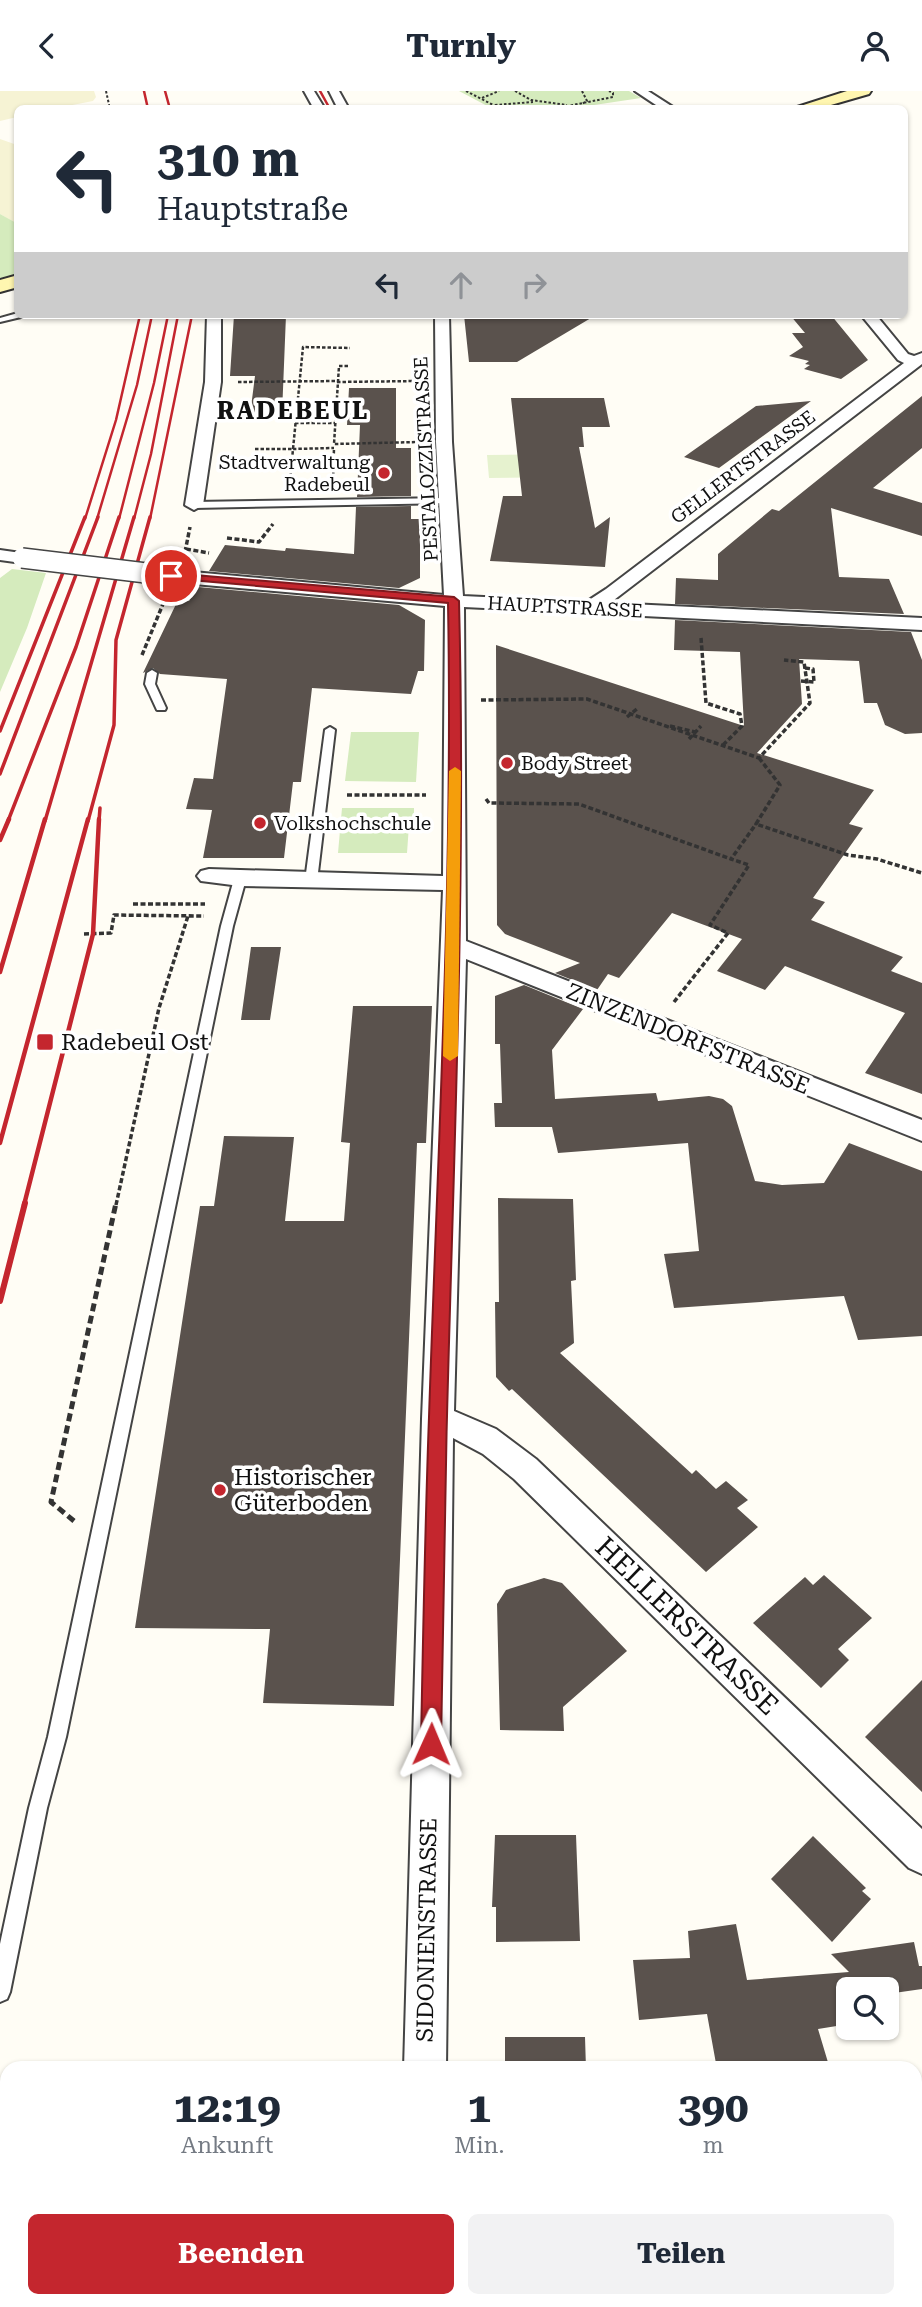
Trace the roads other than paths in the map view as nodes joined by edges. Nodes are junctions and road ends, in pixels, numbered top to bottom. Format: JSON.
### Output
{"nodes":[{"id":1,"x":640,"y":91,"type":"edge"},
{"id":2,"x":864,"y":91,"type":"edge"},
{"id":3,"x":664,"y":105,"type":"edge"},
{"id":4,"x":813,"y":105,"type":"edge"},
{"id":5,"x":214,"y":319,"type":"edge"},
{"id":6,"x":442,"y":319,"type":"edge"},
{"id":7,"x":871,"y":319,"type":"edge"},
{"id":8,"x":918,"y":360,"type":"edge"},
{"id":9,"x":448,"y":501,"type":"junction"},
{"id":10,"x":194,"y":505,"type":"joint"},
{"id":11,"x":0,"y":555,"type":"edge"},
{"id":12,"x":454,"y":601,"type":"junction"},
{"id":13,"x":587,"y":609,"type":"junction"},
{"id":14,"x":922,"y":624,"type":"edge"},
{"id":15,"x":152,"y":673,"type":"dead end"},
{"id":16,"x":161,"y":708,"type":"dead end"},
{"id":17,"x":330,"y":730,"type":"dead end"},
{"id":18,"x":209,"y":876,"type":"dead end"},
{"id":19,"x":240,"y":879,"type":"junction"},
{"id":20,"x":312,"y":881,"type":"junction"},
{"id":21,"x":454,"y":883,"type":"junction"},
{"id":22,"x":454,"y":945,"type":"junction"},
{"id":23,"x":922,"y":1131,"type":"edge"},
{"id":24,"x":438,"y":1419,"type":"junction"},
{"id":25,"x":922,"y":1855,"type":"edge"},
{"id":26,"x":0,"y":1992,"type":"edge"},
{"id":27,"x":425,"y":2061,"type":"edge"}],
"edges":[{"from":1,"to":3,"type":"street"},
{"from":2,"to":4,"type":"street"},
{"from":5,"to":10,"type":"street"},
{"from":6,"to":9,"type":"street","name":"PESTALOZZISTRASSE"},
{"from":7,"to":8,"type":"street"},
{"from":8,"to":13,"type":"street","name":"GELLERTSTRASSE"},
{"from":9,"to":10,"type":"lane"},
{"from":9,"to":12,"type":"street","name":"PESTALOZZISTRASSE"},
{"from":11,"to":12,"type":"street","name":"HAUPTSTRASSE","bridge":true},
{"from":12,"to":13,"type":"street","name":"HAUPTSTRASSE"},
{"from":12,"to":21,"type":"street","name":"SIDONIENSTRASSE"},
{"from":13,"to":14,"type":"street","name":"HAUPTSTRASSE"},
{"from":15,"to":16,"type":"lane"},
{"from":17,"to":20,"type":"lane"},
{"from":18,"to":19,"type":"street"},
{"from":19,"to":20,"type":"street"},
{"from":19,"to":26,"type":"lane"},
{"from":20,"to":21,"type":"street"},
{"from":21,"to":22,"type":"street","name":"SIDONIENSTRASSE"},
{"from":22,"to":23,"type":"street","name":"ZINZENDORFSTRASSE"},
{"from":22,"to":24,"type":"street","name":"SIDONIENSTRASSE"},
{"from":24,"to":25,"type":"street","name":"HELLERSTRASSE"},
{"from":24,"to":27,"type":"street","name":"SIDONIENSTRASSE"}]}
